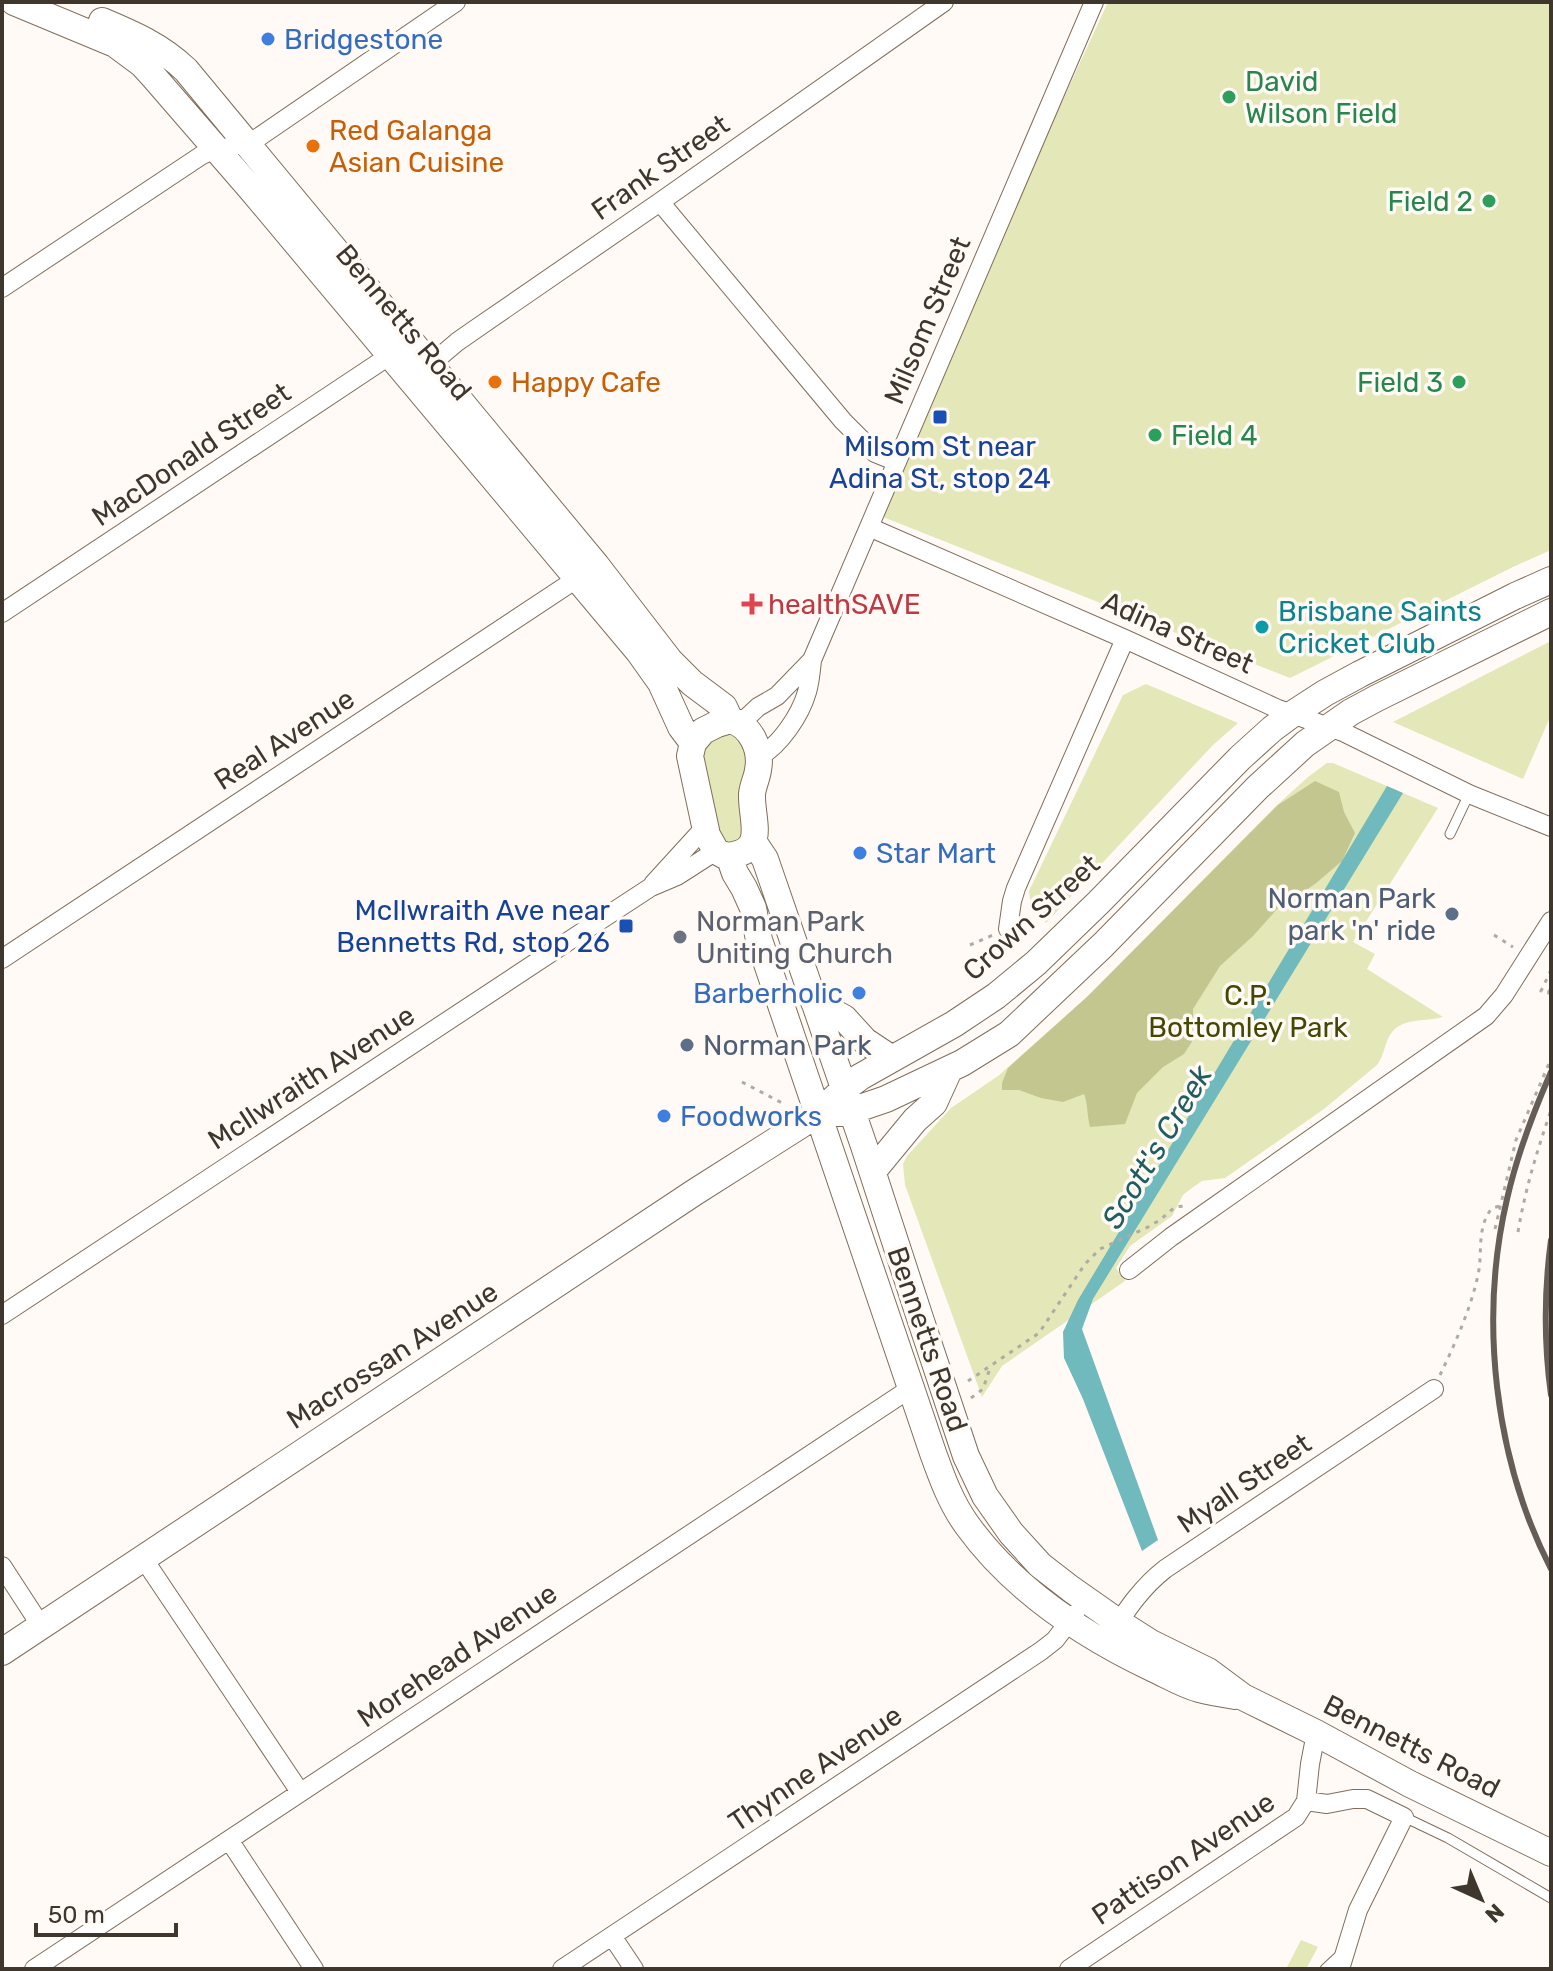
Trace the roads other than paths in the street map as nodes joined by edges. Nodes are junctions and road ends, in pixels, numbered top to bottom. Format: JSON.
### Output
{"nodes":[{"id":1,"x":14,"y":2,"type":"edge"},
{"id":2,"x":52,"y":2,"type":"edge"},
{"id":3,"x":456,"y":2,"type":"edge"},
{"id":4,"x":944,"y":2,"type":"edge"},
{"id":5,"x":1094,"y":2,"type":"edge"},
{"id":6,"x":246,"y":143,"type":"junction"},
{"id":7,"x":216,"y":150,"type":"junction"},
{"id":8,"x":660,"y":202,"type":"junction"},
{"id":9,"x":2,"y":288,"type":"edge"},
{"id":10,"x":400,"y":348,"type":"junction"},
{"id":11,"x":421,"y":373,"type":"junction"},
{"id":12,"x":897,"y":462,"type":"junction"},
{"id":13,"x":869,"y":527,"type":"junction"},
{"id":14,"x":587,"y":572,"type":"junction"},
{"id":15,"x":1551,"y":580,"type":"edge"},
{"id":16,"x":1551,"y":612,"type":"edge"},
{"id":17,"x":2,"y":613,"type":"edge"},
{"id":18,"x":1125,"y":639,"type":"junction"},
{"id":19,"x":812,"y":660,"type":"junction"},
{"id":20,"x":1291,"y":715,"type":"junction"},
{"id":21,"x":735,"y":722,"type":"junction"},
{"id":22,"x":1329,"y":726,"type":"junction"},
{"id":23,"x":693,"y":743,"type":"junction"},
{"id":24,"x":759,"y":757,"type":"junction"},
{"id":25,"x":1469,"y":794,"type":"junction"},
{"id":26,"x":705,"y":827,"type":"junction"},
{"id":27,"x":1551,"y":827,"type":"edge"},
{"id":28,"x":1450,"y":834,"type":"dead end"},
{"id":29,"x":753,"y":841,"type":"junction"},
{"id":30,"x":723,"y":853,"type":"junction"},
{"id":31,"x":651,"y":887,"type":"junction"},
{"id":32,"x":1551,"y":921,"type":"edge"},
{"id":33,"x":1008,"y":929,"type":"road end"},
{"id":34,"x":2,"y":959,"type":"edge"},
{"id":35,"x":814,"y":1002,"type":"junction"},
{"id":36,"x":892,"y":1059,"type":"junction"},
{"id":37,"x":949,"y":1070,"type":"junction"},
{"id":38,"x":848,"y":1100,"type":"junction"},
{"id":39,"x":818,"y":1114,"type":"junction"},
{"id":40,"x":873,"y":1171,"type":"junction"},
{"id":41,"x":1129,"y":1270,"type":"dead end"},
{"id":42,"x":2,"y":1315,"type":"edge"},
{"id":43,"x":911,"y":1388,"type":"junction"},
{"id":44,"x":1434,"y":1389,"type":"road end"},
{"id":45,"x":143,"y":1558,"type":"junction"},
{"id":46,"x":2,"y":1566,"type":"edge"},
{"id":47,"x":1086,"y":1600,"type":"junction"},
{"id":48,"x":1069,"y":1622,"type":"junction"},
{"id":49,"x":41,"y":1626,"type":"junction"},
{"id":50,"x":1111,"y":1633,"type":"junction"},
{"id":51,"x":2,"y":1652,"type":"edge"},
{"id":52,"x":1316,"y":1733,"type":"junction"},
{"id":53,"x":300,"y":1792,"type":"junction"},
{"id":54,"x":1306,"y":1801,"type":"junction"},
{"id":55,"x":1404,"y":1817,"type":"junction"},
{"id":56,"x":229,"y":1840,"type":"junction"},
{"id":57,"x":1551,"y":1853,"type":"edge"},
{"id":58,"x":1551,"y":1898,"type":"edge"},
{"id":59,"x":612,"y":1936,"type":"junction"},
{"id":60,"x":1346,"y":1950,"type":"junction"},
{"id":61,"x":34,"y":1969,"type":"edge"},
{"id":62,"x":314,"y":1969,"type":"edge"},
{"id":63,"x":562,"y":1969,"type":"edge"},
{"id":64,"x":634,"y":1969,"type":"edge"},
{"id":65,"x":1069,"y":1969,"type":"edge"},
{"id":66,"x":1325,"y":1969,"type":"edge"},
{"id":67,"x":1340,"y":1969,"type":"edge"}],
"edges":[{"from":1,"to":7,"type":"main road","name":"Bennetts Road"},
{"from":2,"to":6,"type":"main road","name":"Bennetts Road"},
{"from":3,"to":6,"type":"street"},
{"from":4,"to":8,"type":"street","name":"Frank Street"},
{"from":5,"to":12,"type":"street","name":"Milsom Street"},
{"from":6,"to":7,"type":"street"},
{"from":6,"to":10,"type":"main road","name":"Bennetts Road"},
{"from":7,"to":9,"type":"street"},
{"from":7,"to":10,"type":"main road","name":"Bennetts Road"},
{"from":8,"to":11,"type":"street","name":"Frank Street"},
{"from":8,"to":12,"type":"street"},
{"from":10,"to":11,"type":"main road","name":"Bennetts Road"},
{"from":10,"to":17,"type":"street","name":"MacDonald Street"},
{"from":11,"to":14,"type":"main road","name":"Bennetts Road"},
{"from":12,"to":13,"type":"street","name":"Milsom Street"},
{"from":13,"to":18,"type":"street","name":"Adina Street"},
{"from":13,"to":19,"type":"street","name":"Milsom Street"},
{"from":14,"to":21,"type":"main road","name":"Bennetts Road"},
{"from":14,"to":23,"type":"main road","name":"Bennetts Road"},
{"from":14,"to":34,"type":"street","name":"Real Avenue"},
{"from":15,"to":20,"type":"main road","name":"Crown Street"},
{"from":16,"to":22,"type":"main road","name":"Crown Street"},
{"from":18,"to":20,"type":"street","name":"Adina Street"},
{"from":18,"to":33,"type":"street"},
{"from":19,"to":21,"type":"street","name":"Milsom Street"},
{"from":19,"to":24,"type":"street","name":"Milsom Street"},
{"from":20,"to":22,"type":"street","name":"Adina Street"},
{"from":20,"to":36,"type":"main road","name":"Crown Street"},
{"from":21,"to":23,"type":"main road"},
{"from":21,"to":24,"type":"main road","name":"Bennetts Road"},
{"from":22,"to":25,"type":"street","name":"Adina Street"},
{"from":22,"to":37,"type":"main road","name":"Crown Street"},
{"from":23,"to":26,"type":"main road","name":"Bennetts Road"},
{"from":24,"to":29,"type":"main road"},
{"from":25,"to":27,"type":"street","name":"Adina Street"},
{"from":25,"to":28,"type":"lane"},
{"from":26,"to":30,"type":"main road","name":"Bennetts Road"},
{"from":26,"to":31,"type":"street","name":"McIlwraith Avenue"},
{"from":29,"to":30,"type":"main road"},
{"from":29,"to":35,"type":"main road","name":"Bennetts Road"},
{"from":30,"to":31,"type":"street","name":"McIlwraith Avenue"},
{"from":30,"to":39,"type":"main road","name":"Bennetts Road"},
{"from":31,"to":42,"type":"street","name":"McIlwraith Avenue"},
{"from":32,"to":41,"type":"street"},
{"from":35,"to":36,"type":"main road"},
{"from":35,"to":38,"type":"main road","name":"Bennetts Road"},
{"from":36,"to":38,"type":"main road","name":"Crown Street"},
{"from":37,"to":38,"type":"main road","name":"Crown Street"},
{"from":37,"to":40,"type":"main road"},
{"from":38,"to":39,"type":"main road","name":"Crown Street"},
{"from":38,"to":40,"type":"main road","name":"Bennetts Road"},
{"from":39,"to":43,"type":"main road","name":"Bennetts Road"},
{"from":39,"to":45,"type":"main road","name":"Macrossan Avenue"},
{"from":40,"to":47,"type":"main road","name":"Bennetts Road"},
{"from":43,"to":48,"type":"main road","name":"Bennetts Road"},
{"from":43,"to":53,"type":"street","name":"Morehead Avenue"},
{"from":44,"to":50,"type":"street","name":"Myall Street"},
{"from":45,"to":49,"type":"main road","name":"Macrossan Avenue"},
{"from":45,"to":53,"type":"street"},
{"from":46,"to":49,"type":"street"},
{"from":47,"to":48,"type":"street","name":"Thynne Avenue"},
{"from":47,"to":50,"type":"main road","name":"Bennetts Road"},
{"from":48,"to":50,"type":"main road","name":"Bennetts Road"},
{"from":48,"to":59,"type":"street","name":"Thynne Avenue"},
{"from":49,"to":51,"type":"main road","name":"Macrossan Avenue"},
{"from":50,"to":52,"type":"main road","name":"Bennetts Road"},
{"from":52,"to":54,"type":"street","name":"Pattison Avenue"},
{"from":52,"to":57,"type":"main road","name":"Bennetts Road"},
{"from":53,"to":56,"type":"street","name":"Morehead Avenue"},
{"from":54,"to":55,"type":"street"},
{"from":54,"to":65,"type":"street","name":"Pattison Avenue"},
{"from":55,"to":58,"type":"lane"},
{"from":55,"to":60,"type":"street"},
{"from":56,"to":61,"type":"street","name":"Morehead Avenue"},
{"from":56,"to":62,"type":"street"},
{"from":59,"to":63,"type":"street","name":"Thynne Avenue"},
{"from":59,"to":64,"type":"street"},
{"from":60,"to":66,"type":"lane"},
{"from":60,"to":67,"type":"street"}]}
